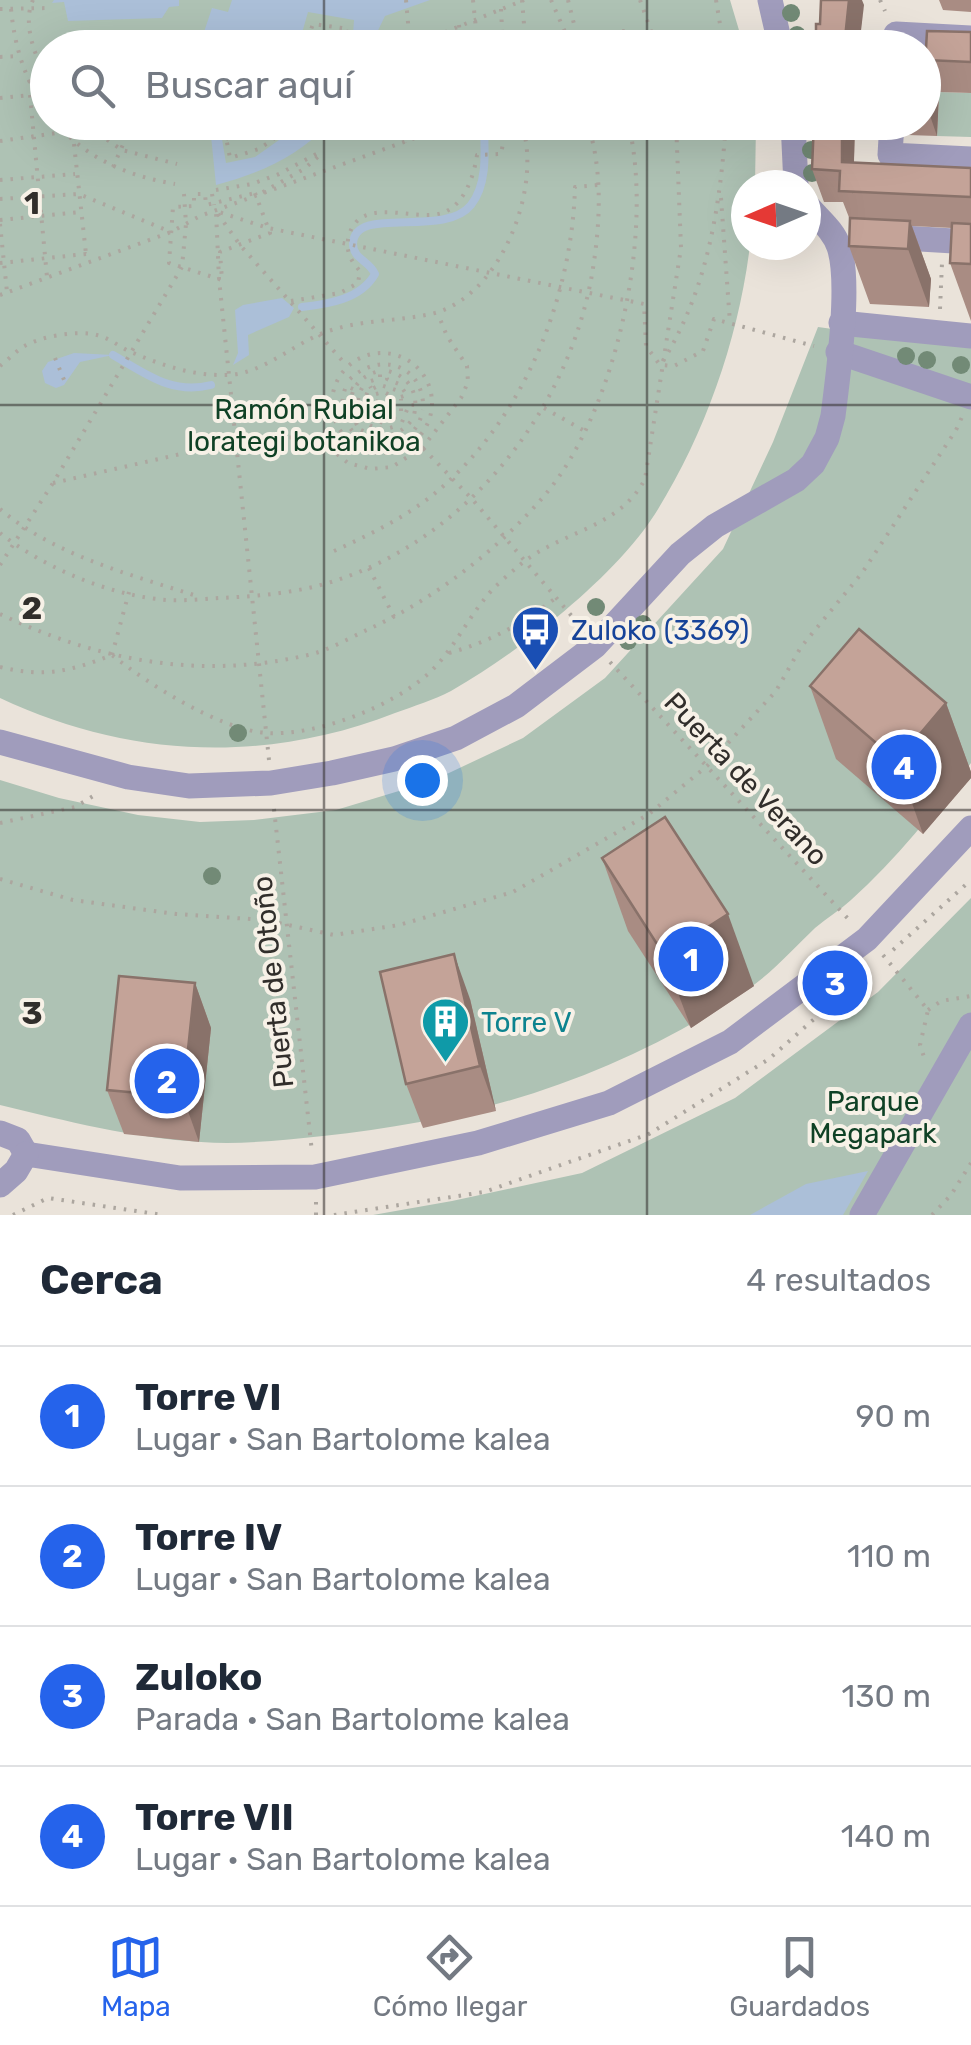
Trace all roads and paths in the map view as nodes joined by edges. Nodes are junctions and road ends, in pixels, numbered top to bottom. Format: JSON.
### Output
{"nodes":[{"id":1,"x":32,"y":0,"type":"edge"},
{"id":2,"x":406,"y":0,"type":"edge"},
{"id":3,"x":472,"y":0,"type":"edge"},
{"id":4,"x":523,"y":0,"type":"edge"},
{"id":5,"x":551,"y":0,"type":"edge"},
{"id":6,"x":568,"y":0,"type":"edge"},
{"id":7,"x":640,"y":0,"type":"edge"},
{"id":8,"x":716,"y":0,"type":"edge"},
{"id":9,"x":770,"y":0,"type":"edge"},
{"id":10,"x":29,"y":8,"type":"junction"},
{"id":11,"x":50,"y":8,"type":"dead end"},
{"id":12,"x":11,"y":9,"type":"junction"},
{"id":13,"x":501,"y":9,"type":"junction"},
{"id":14,"x":0,"y":10,"type":"edge"},
{"id":15,"x":474,"y":17,"type":"junction"},
{"id":16,"x":459,"y":25,"type":"junction"},
{"id":17,"x":332,"y":26,"type":"junction"},
{"id":18,"x":31,"y":30,"type":"edge"},
{"id":19,"x":311,"y":30,"type":"edge"},
{"id":20,"x":331,"y":30,"type":"edge"},
{"id":21,"x":349,"y":30,"type":"edge"},
{"id":22,"x":409,"y":30,"type":"edge"},
{"id":23,"x":448,"y":30,"type":"edge"},
{"id":24,"x":459,"y":30,"type":"edge"},
{"id":25,"x":476,"y":30,"type":"edge"},
{"id":26,"x":502,"y":30,"type":"edge"},
{"id":27,"x":525,"y":30,"type":"edge"},
{"id":28,"x":564,"y":30,"type":"edge"},
{"id":29,"x":576,"y":30,"type":"edge"},
{"id":30,"x":651,"y":30,"type":"edge"},
{"id":31,"x":721,"y":30,"type":"edge"},
{"id":32,"x":777,"y":30,"type":"edge"},
{"id":33,"x":941,"y":36,"type":"edge"},
{"id":34,"x":971,"y":38,"type":"edge"},
{"id":35,"x":18,"y":56,"type":"junction"},
{"id":36,"x":0,"y":58,"type":"edge"},
{"id":37,"x":28,"y":82,"type":"joint"},
{"id":38,"x":30,"y":88,"type":"edge"},
{"id":39,"x":30,"y":94,"type":"edge"},
{"id":40,"x":0,"y":98,"type":"edge"},
{"id":41,"x":30,"y":137,"type":"edge"},
{"id":42,"x":34,"y":140,"type":"edge"},
{"id":43,"x":107,"y":140,"type":"edge"},
{"id":44,"x":126,"y":140,"type":"edge"},
{"id":45,"x":226,"y":140,"type":"edge"},
{"id":46,"x":411,"y":140,"type":"edge"},
{"id":47,"x":504,"y":140,"type":"edge"},
{"id":48,"x":524,"y":140,"type":"edge"},
{"id":49,"x":590,"y":140,"type":"edge"},
{"id":50,"x":630,"y":140,"type":"edge"},
{"id":51,"x":677,"y":140,"type":"edge"},
{"id":52,"x":724,"y":140,"type":"edge"},
{"id":53,"x":793,"y":140,"type":"edge"},
{"id":54,"x":891,"y":140,"type":"edge"},
{"id":55,"x":0,"y":141,"type":"edge"},
{"id":56,"x":74,"y":141,"type":"joint"},
{"id":57,"x":273,"y":141,"type":"edge"},
{"id":58,"x":405,"y":142,"type":"joint"},
{"id":59,"x":122,"y":150,"type":"junction"},
{"id":60,"x":971,"y":159,"type":"edge"},
{"id":61,"x":177,"y":164,"type":"dead end"},
{"id":62,"x":113,"y":166,"type":"junction"},
{"id":63,"x":795,"y":170,"type":"edge"},
{"id":64,"x":77,"y":174,"type":"junction"},
{"id":65,"x":39,"y":176,"type":"junction"},
{"id":66,"x":0,"y":180,"type":"edge"},
{"id":67,"x":175,"y":184,"type":"dead end"},
{"id":68,"x":598,"y":184,"type":"junction"},
{"id":69,"x":720,"y":190,"type":"junction"},
{"id":70,"x":80,"y":194,"type":"junction"},
{"id":71,"x":184,"y":194,"type":"dead end"},
{"id":72,"x":42,"y":196,"type":"junction"},
{"id":73,"x":255,"y":198,"type":"junction"},
{"id":74,"x":0,"y":199,"type":"edge"},
{"id":75,"x":214,"y":204,"type":"junction"},
{"id":76,"x":184,"y":206,"type":"junction"},
{"id":77,"x":216,"y":211,"type":"junction"},
{"id":78,"x":82,"y":212,"type":"junction"},
{"id":79,"x":42,"y":216,"type":"junction"},
{"id":80,"x":821,"y":221,"type":"edge"},
{"id":81,"x":0,"y":222,"type":"edge"},
{"id":82,"x":186,"y":224,"type":"junction"},
{"id":83,"x":268,"y":228,"type":"junction"},
{"id":84,"x":171,"y":232,"type":"junction"},
{"id":85,"x":831,"y":232,"type":"junction"},
{"id":86,"x":944,"y":240,"type":"junction"},
{"id":87,"x":971,"y":242,"type":"edge"},
{"id":88,"x":240,"y":244,"type":"junction"},
{"id":89,"x":348,"y":244,"type":"junction"},
{"id":90,"x":86,"y":254,"type":"junction"},
{"id":91,"x":46,"y":258,"type":"junction"},
{"id":92,"x":96,"y":260,"type":"junction"},
{"id":93,"x":2,"y":263,"type":"edge"},
{"id":94,"x":182,"y":267,"type":"junction"},
{"id":95,"x":490,"y":273,"type":"junction"},
{"id":96,"x":47,"y":277,"type":"junction"},
{"id":97,"x":219,"y":279,"type":"junction"},
{"id":98,"x":559,"y":287,"type":"junction"},
{"id":99,"x":7,"y":292,"type":"junction"},
{"id":100,"x":588,"y":293,"type":"junction"},
{"id":101,"x":0,"y":294,"type":"edge"},
{"id":102,"x":629,"y":300,"type":"junction"},
{"id":103,"x":290,"y":301,"type":"junction"},
{"id":104,"x":437,"y":312,"type":"junction"},
{"id":105,"x":730,"y":323,"type":"junction"},
{"id":106,"x":842,"y":323,"type":"junction"},
{"id":107,"x":320,"y":334,"type":"junction"},
{"id":108,"x":939,"y":334,"type":"junction"},
{"id":109,"x":971,"y":336,"type":"edge"},
{"id":110,"x":838,"y":352,"type":"junction"},
{"id":111,"x":132,"y":353,"type":"junction"},
{"id":112,"x":366,"y":356,"type":"junction"},
{"id":113,"x":54,"y":358,"type":"dead end"},
{"id":114,"x":369,"y":365,"type":"junction"},
{"id":115,"x":660,"y":365,"type":"junction"},
{"id":116,"x":0,"y":366,"type":"edge"},
{"id":117,"x":347,"y":366,"type":"junction"},
{"id":118,"x":230,"y":376,"type":"junction"},
{"id":119,"x":350,"y":378,"type":"dead end"},
{"id":120,"x":410,"y":378,"type":"junction"},
{"id":121,"x":67,"y":387,"type":"dead end"},
{"id":122,"x":362,"y":388,"type":"dead end"},
{"id":123,"x":371,"y":388,"type":"junction"},
{"id":124,"x":353,"y":389,"type":"junction"},
{"id":125,"x":376,"y":394,"type":"dead end"},
{"id":126,"x":399,"y":394,"type":"junction"},
{"id":127,"x":970,"y":397,"type":"edge"},
{"id":128,"x":353,"y":402,"type":"junction"},
{"id":129,"x":378,"y":402,"type":"dead end"},
{"id":130,"x":424,"y":402,"type":"dead end"},
{"id":131,"x":398,"y":405,"type":"junction"},
{"id":132,"x":416,"y":405,"type":"junction"},
{"id":133,"x":544,"y":408,"type":"junction"},
{"id":134,"x":422,"y":410,"type":"dead end"},
{"id":135,"x":343,"y":417,"type":"junction"},
{"id":136,"x":335,"y":420,"type":"junction"},
{"id":137,"x":382,"y":426,"type":"junction"},
{"id":138,"x":372,"y":427,"type":"junction"},
{"id":139,"x":585,"y":431,"type":"junction"},
{"id":140,"x":368,"y":434,"type":"junction"},
{"id":141,"x":394,"y":435,"type":"junction"},
{"id":142,"x":416,"y":441,"type":"junction"},
{"id":143,"x":396,"y":442,"type":"junction"},
{"id":144,"x":424,"y":447,"type":"junction"},
{"id":145,"x":237,"y":448,"type":"junction"},
{"id":146,"x":452,"y":477,"type":"junction"},
{"id":147,"x":53,"y":483,"type":"junction"},
{"id":148,"x":472,"y":499,"type":"junction"},
{"id":149,"x":0,"y":509,"type":"edge"},
{"id":150,"x":24,"y":529,"type":"junction"},
{"id":151,"x":0,"y":533,"type":"edge"},
{"id":152,"x":504,"y":536,"type":"junction"},
{"id":153,"x":14,"y":544,"type":"junction"},
{"id":154,"x":334,"y":551,"type":"dead end"},
{"id":155,"x":526,"y":560,"type":"junction"},
{"id":156,"x":0,"y":565,"type":"edge"},
{"id":157,"x":369,"y":568,"type":"junction"},
{"id":158,"x":129,"y":592,"type":"junction"},
{"id":159,"x":558,"y":596,"type":"junction"},
{"id":160,"x":254,"y":597,"type":"junction"},
{"id":161,"x":204,"y":599,"type":"junction"},
{"id":162,"x":0,"y":614,"type":"edge"},
{"id":163,"x":394,"y":617,"type":"junction"},
{"id":164,"x":595,"y":646,"type":"junction"},
{"id":165,"x":449,"y":652,"type":"junction"},
{"id":166,"x":112,"y":655,"type":"junction"},
{"id":167,"x":259,"y":664,"type":"junction"},
{"id":168,"x":0,"y":666,"type":"edge"},
{"id":169,"x":266,"y":733,"type":"junction"},
{"id":170,"x":0,"y":742,"type":"edge"},
{"id":171,"x":707,"y":766,"type":"junction"},
{"id":172,"x":128,"y":778,"type":"junction"},
{"id":173,"x":271,"y":783,"type":"junction"},
{"id":174,"x":0,"y":823,"type":"edge"},
{"id":175,"x":971,"y":828,"type":"edge"},
{"id":176,"x":0,"y":879,"type":"edge"},
{"id":177,"x":287,"y":926,"type":"junction"},
{"id":178,"x":867,"y":939,"type":"junction"},
{"id":179,"x":971,"y":996,"type":"edge"},
{"id":180,"x":928,"y":1010,"type":"junction"},
{"id":181,"x":971,"y":1025,"type":"edge"},
{"id":182,"x":940,"y":1078,"type":"junction"},
{"id":183,"x":0,"y":1132,"type":"edge"},
{"id":184,"x":26,"y":1154,"type":"junction"},
{"id":185,"x":971,"y":1163,"type":"edge"},
{"id":186,"x":314,"y":1177,"type":"junction"},
{"id":187,"x":0,"y":1185,"type":"edge"},
{"id":188,"x":13,"y":1215,"type":"edge"},
{"id":189,"x":163,"y":1215,"type":"edge"},
{"id":190,"x":862,"y":1215,"type":"edge"},
{"id":191,"x":932,"y":1215,"type":"edge"}],
"edges":[{"from":1,"to":10,"type":"path"},
{"from":2,"to":22,"type":"path"},
{"from":3,"to":15,"type":"path"},
{"from":4,"to":13,"type":"path"},
{"from":4,"to":27,"type":"path"},
{"from":5,"to":28,"type":"path"},
{"from":6,"to":29,"type":"path"},
{"from":7,"to":30,"type":"path"},
{"from":8,"to":31,"type":"path"},
{"from":9,"to":32,"type":"street"},
{"from":10,"to":11,"type":"path"},
{"from":10,"to":12,"type":"path"},
{"from":10,"to":18,"type":"path"},
{"from":12,"to":14,"type":"path"},
{"from":12,"to":35,"type":"path"},
{"from":13,"to":15,"type":"path"},
{"from":13,"to":26,"type":"path"},
{"from":15,"to":16,"type":"path"},
{"from":15,"to":25,"type":"path"},
{"from":16,"to":23,"type":"path"},
{"from":16,"to":24,"type":"path"},
{"from":17,"to":19,"type":"path"},
{"from":17,"to":20,"type":"path"},
{"from":17,"to":21,"type":"path"},
{"from":33,"to":34,"type":"street"},
{"from":35,"to":36,"type":"path"},
{"from":35,"to":37,"type":"path"},
{"from":37,"to":38,"type":"path"},
{"from":39,"to":40,"type":"path"},
{"from":41,"to":55,"type":"path"},
{"from":42,"to":65,"type":"path"},
{"from":43,"to":59,"type":"path"},
{"from":44,"to":59,"type":"path"},
{"from":45,"to":57,"type":"path"},
{"from":46,"to":58,"type":"path"},
{"from":47,"to":89,"type":"path"},
{"from":48,"to":95,"type":"path"},
{"from":49,"to":68,"type":"path"},
{"from":50,"to":102,"type":"path"},
{"from":51,"to":115,"type":"path"},
{"from":52,"to":69,"type":"path"},
{"from":53,"to":63,"type":"street"},
{"from":54,"to":60,"type":"street"},
{"from":56,"to":62,"type":"path"},
{"from":56,"to":64,"type":"path"},
{"from":58,"to":73,"type":"path"},
{"from":59,"to":61,"type":"path"},
{"from":59,"to":62,"type":"path"},
{"from":62,"to":67,"type":"path"},
{"from":64,"to":65,"type":"path"},
{"from":64,"to":70,"type":"path"},
{"from":65,"to":66,"type":"path"},
{"from":65,"to":72,"type":"path"},
{"from":68,"to":98,"type":"path"},
{"from":68,"to":100,"type":"path"},
{"from":69,"to":105,"type":"path"},
{"from":69,"to":115,"type":"path"},
{"from":70,"to":72,"type":"path"},
{"from":70,"to":78,"type":"path"},
{"from":70,"to":84,"type":"path"},
{"from":71,"to":76,"type":"path"},
{"from":72,"to":74,"type":"path"},
{"from":72,"to":79,"type":"path"},
{"from":73,"to":75,"type":"path"},
{"from":73,"to":75,"type":"path"},
{"from":73,"to":77,"type":"path"},
{"from":73,"to":83,"type":"path"},
{"from":75,"to":76,"type":"path"},
{"from":75,"to":77,"type":"path"},
{"from":76,"to":82,"type":"path"},
{"from":76,"to":84,"type":"path"},
{"from":77,"to":82,"type":"path"},
{"from":77,"to":83,"type":"path"},
{"from":77,"to":88,"type":"path"},
{"from":77,"to":97,"type":"path","name":"Puerta de Otoño"},
{"from":78,"to":79,"type":"path"},
{"from":78,"to":90,"type":"path"},
{"from":79,"to":81,"type":"path"},
{"from":79,"to":91,"type":"path"},
{"from":80,"to":85,"type":"street"},
{"from":81,"to":93,"type":"path"},
{"from":82,"to":84,"type":"path"},
{"from":82,"to":94,"type":"path"},
{"from":83,"to":88,"type":"path"},
{"from":83,"to":89,"type":"path"},
{"from":84,"to":92,"type":"path"},
{"from":84,"to":94,"type":"path"},
{"from":85,"to":86,"type":"street"},
{"from":85,"to":106,"type":"street"},
{"from":86,"to":87,"type":"street"},
{"from":86,"to":108,"type":"path"},
{"from":88,"to":97,"type":"path"},
{"from":88,"to":103,"type":"path"},
{"from":89,"to":95,"type":"path"},
{"from":89,"to":103,"type":"path"},
{"from":90,"to":91,"type":"path"},
{"from":90,"to":92,"type":"path"},
{"from":91,"to":93,"type":"path"},
{"from":91,"to":96,"type":"path"},
{"from":92,"to":96,"type":"path"},
{"from":93,"to":99,"type":"path"},
{"from":94,"to":97,"type":"path"},
{"from":94,"to":111,"type":"path"},
{"from":95,"to":98,"type":"path"},
{"from":95,"to":104,"type":"path"},
{"from":96,"to":99,"type":"path"},
{"from":97,"to":118,"type":"path","name":"Puerta de Otoño"},
{"from":98,"to":100,"type":"path"},
{"from":98,"to":146,"type":"path"},
{"from":99,"to":101,"type":"path"},
{"from":100,"to":102,"type":"path"},
{"from":100,"to":133,"type":"path"},
{"from":102,"to":115,"type":"path"},
{"from":102,"to":139,"type":"path"},
{"from":103,"to":107,"type":"path"},
{"from":104,"to":107,"type":"path"},
{"from":104,"to":144,"type":"path"},
{"from":105,"to":110,"type":"path"},
{"from":105,"to":115,"type":"path"},
{"from":106,"to":108,"type":"street"},
{"from":106,"to":110,"type":"street"},
{"from":107,"to":117,"type":"path"},
{"from":107,"to":118,"type":"path"},
{"from":108,"to":109,"type":"street"},
{"from":110,"to":127,"type":"street"},
{"from":110,"to":164,"type":"street"},
{"from":111,"to":116,"type":"path"},
{"from":111,"to":118,"type":"path"},
{"from":111,"to":147,"type":"path"},
{"from":112,"to":114,"type":"path"},
{"from":112,"to":117,"type":"path"},
{"from":112,"to":142,"type":"path"},
{"from":113,"to":121,"type":"path"},
{"from":114,"to":119,"type":"path"},
{"from":114,"to":120,"type":"path"},
{"from":115,"to":155,"type":"path"},
{"from":117,"to":136,"type":"path"},
{"from":118,"to":145,"type":"path","name":"Puerta de Otoño"},
{"from":120,"to":126,"type":"path"},
{"from":120,"to":130,"type":"path"},
{"from":120,"to":132,"type":"path"},
{"from":122,"to":128,"type":"path"},
{"from":123,"to":124,"type":"path"},
{"from":123,"to":126,"type":"path"},
{"from":123,"to":137,"type":"path"},
{"from":124,"to":128,"type":"path"},
{"from":124,"to":135,"type":"path"},
{"from":125,"to":131,"type":"path"},
{"from":126,"to":131,"type":"path"},
{"from":127,"to":171,"type":"path"},
{"from":128,"to":138,"type":"path"},
{"from":128,"to":140,"type":"path"},
{"from":129,"to":131,"type":"path"},
{"from":132,"to":137,"type":"path"},
{"from":132,"to":141,"type":"path"},
{"from":133,"to":139,"type":"path"},
{"from":133,"to":148,"type":"path"},
{"from":134,"to":143,"type":"path"},
{"from":135,"to":136,"type":"path"},
{"from":135,"to":143,"type":"path"},
{"from":136,"to":142,"type":"path"},
{"from":137,"to":138,"type":"path"},
{"from":138,"to":140,"type":"path"},
{"from":139,"to":152,"type":"path"},
{"from":140,"to":141,"type":"path"},
{"from":141,"to":143,"type":"path"},
{"from":142,"to":144,"type":"path","name":"Puerta de Verano"},
{"from":144,"to":145,"type":"path"},
{"from":144,"to":146,"type":"path","name":"Puerta de Verano"},
{"from":145,"to":147,"type":"path"},
{"from":145,"to":160,"type":"path","name":"Puerta de Otoño"},
{"from":146,"to":148,"type":"path","name":"Puerta de Verano"},
{"from":146,"to":154,"type":"path"},
{"from":147,"to":150,"type":"path"},
{"from":148,"to":152,"type":"path","name":"Puerta de Verano"},
{"from":148,"to":157,"type":"path"},
{"from":149,"to":150,"type":"path"},
{"from":150,"to":153,"type":"path"},
{"from":150,"to":161,"type":"path"},
{"from":151,"to":153,"type":"path"},
{"from":152,"to":155,"type":"path","name":"Puerta de Verano"},
{"from":152,"to":163,"type":"path"},
{"from":153,"to":156,"type":"path"},
{"from":153,"to":158,"type":"path"},
{"from":155,"to":159,"type":"path","name":"Puerta de Verano"},
{"from":155,"to":165,"type":"path"},
{"from":157,"to":160,"type":"path"},
{"from":157,"to":163,"type":"path"},
{"from":158,"to":161,"type":"path"},
{"from":158,"to":166,"type":"path"},
{"from":159,"to":164,"type":"path","name":"Puerta de Verano"},
{"from":159,"to":165,"type":"path"},
{"from":160,"to":161,"type":"path"},
{"from":160,"to":167,"type":"path","name":"Puerta de Otoño"},
{"from":162,"to":166,"type":"path"},
{"from":163,"to":167,"type":"path"},
{"from":164,"to":171,"type":"path","name":"Puerta de Verano"},
{"from":164,"to":173,"type":"street"},
{"from":165,"to":169,"type":"path"},
{"from":166,"to":167,"type":"path"},
{"from":166,"to":168,"type":"path"},
{"from":166,"to":169,"type":"path"},
{"from":167,"to":169,"type":"path","name":"Puerta de Otoño"},
{"from":169,"to":173,"type":"path","name":"Puerta de Otoño"},
{"from":170,"to":172,"type":"street"},
{"from":171,"to":177,"type":"path"},
{"from":171,"to":178,"type":"path","name":"Puerta de Verano"},
{"from":172,"to":173,"type":"street"},
{"from":172,"to":174,"type":"path"},
{"from":173,"to":177,"type":"path","name":"Puerta de Otoño"},
{"from":175,"to":178,"type":"street"},
{"from":176,"to":177,"type":"path"},
{"from":177,"to":186,"type":"path","name":"Puerta de Otoño"},
{"from":178,"to":180,"type":"path","name":"Puerta de Verano"},
{"from":178,"to":186,"type":"street"},
{"from":179,"to":180,"type":"path"},
{"from":180,"to":182,"type":"path"},
{"from":181,"to":182,"type":"street"},
{"from":182,"to":190,"type":"street"},
{"from":183,"to":184,"type":"street"},
{"from":184,"to":186,"type":"street"},
{"from":184,"to":187,"type":"street"},
{"from":185,"to":191,"type":"path"},
{"from":188,"to":189,"type":"path"}]}
